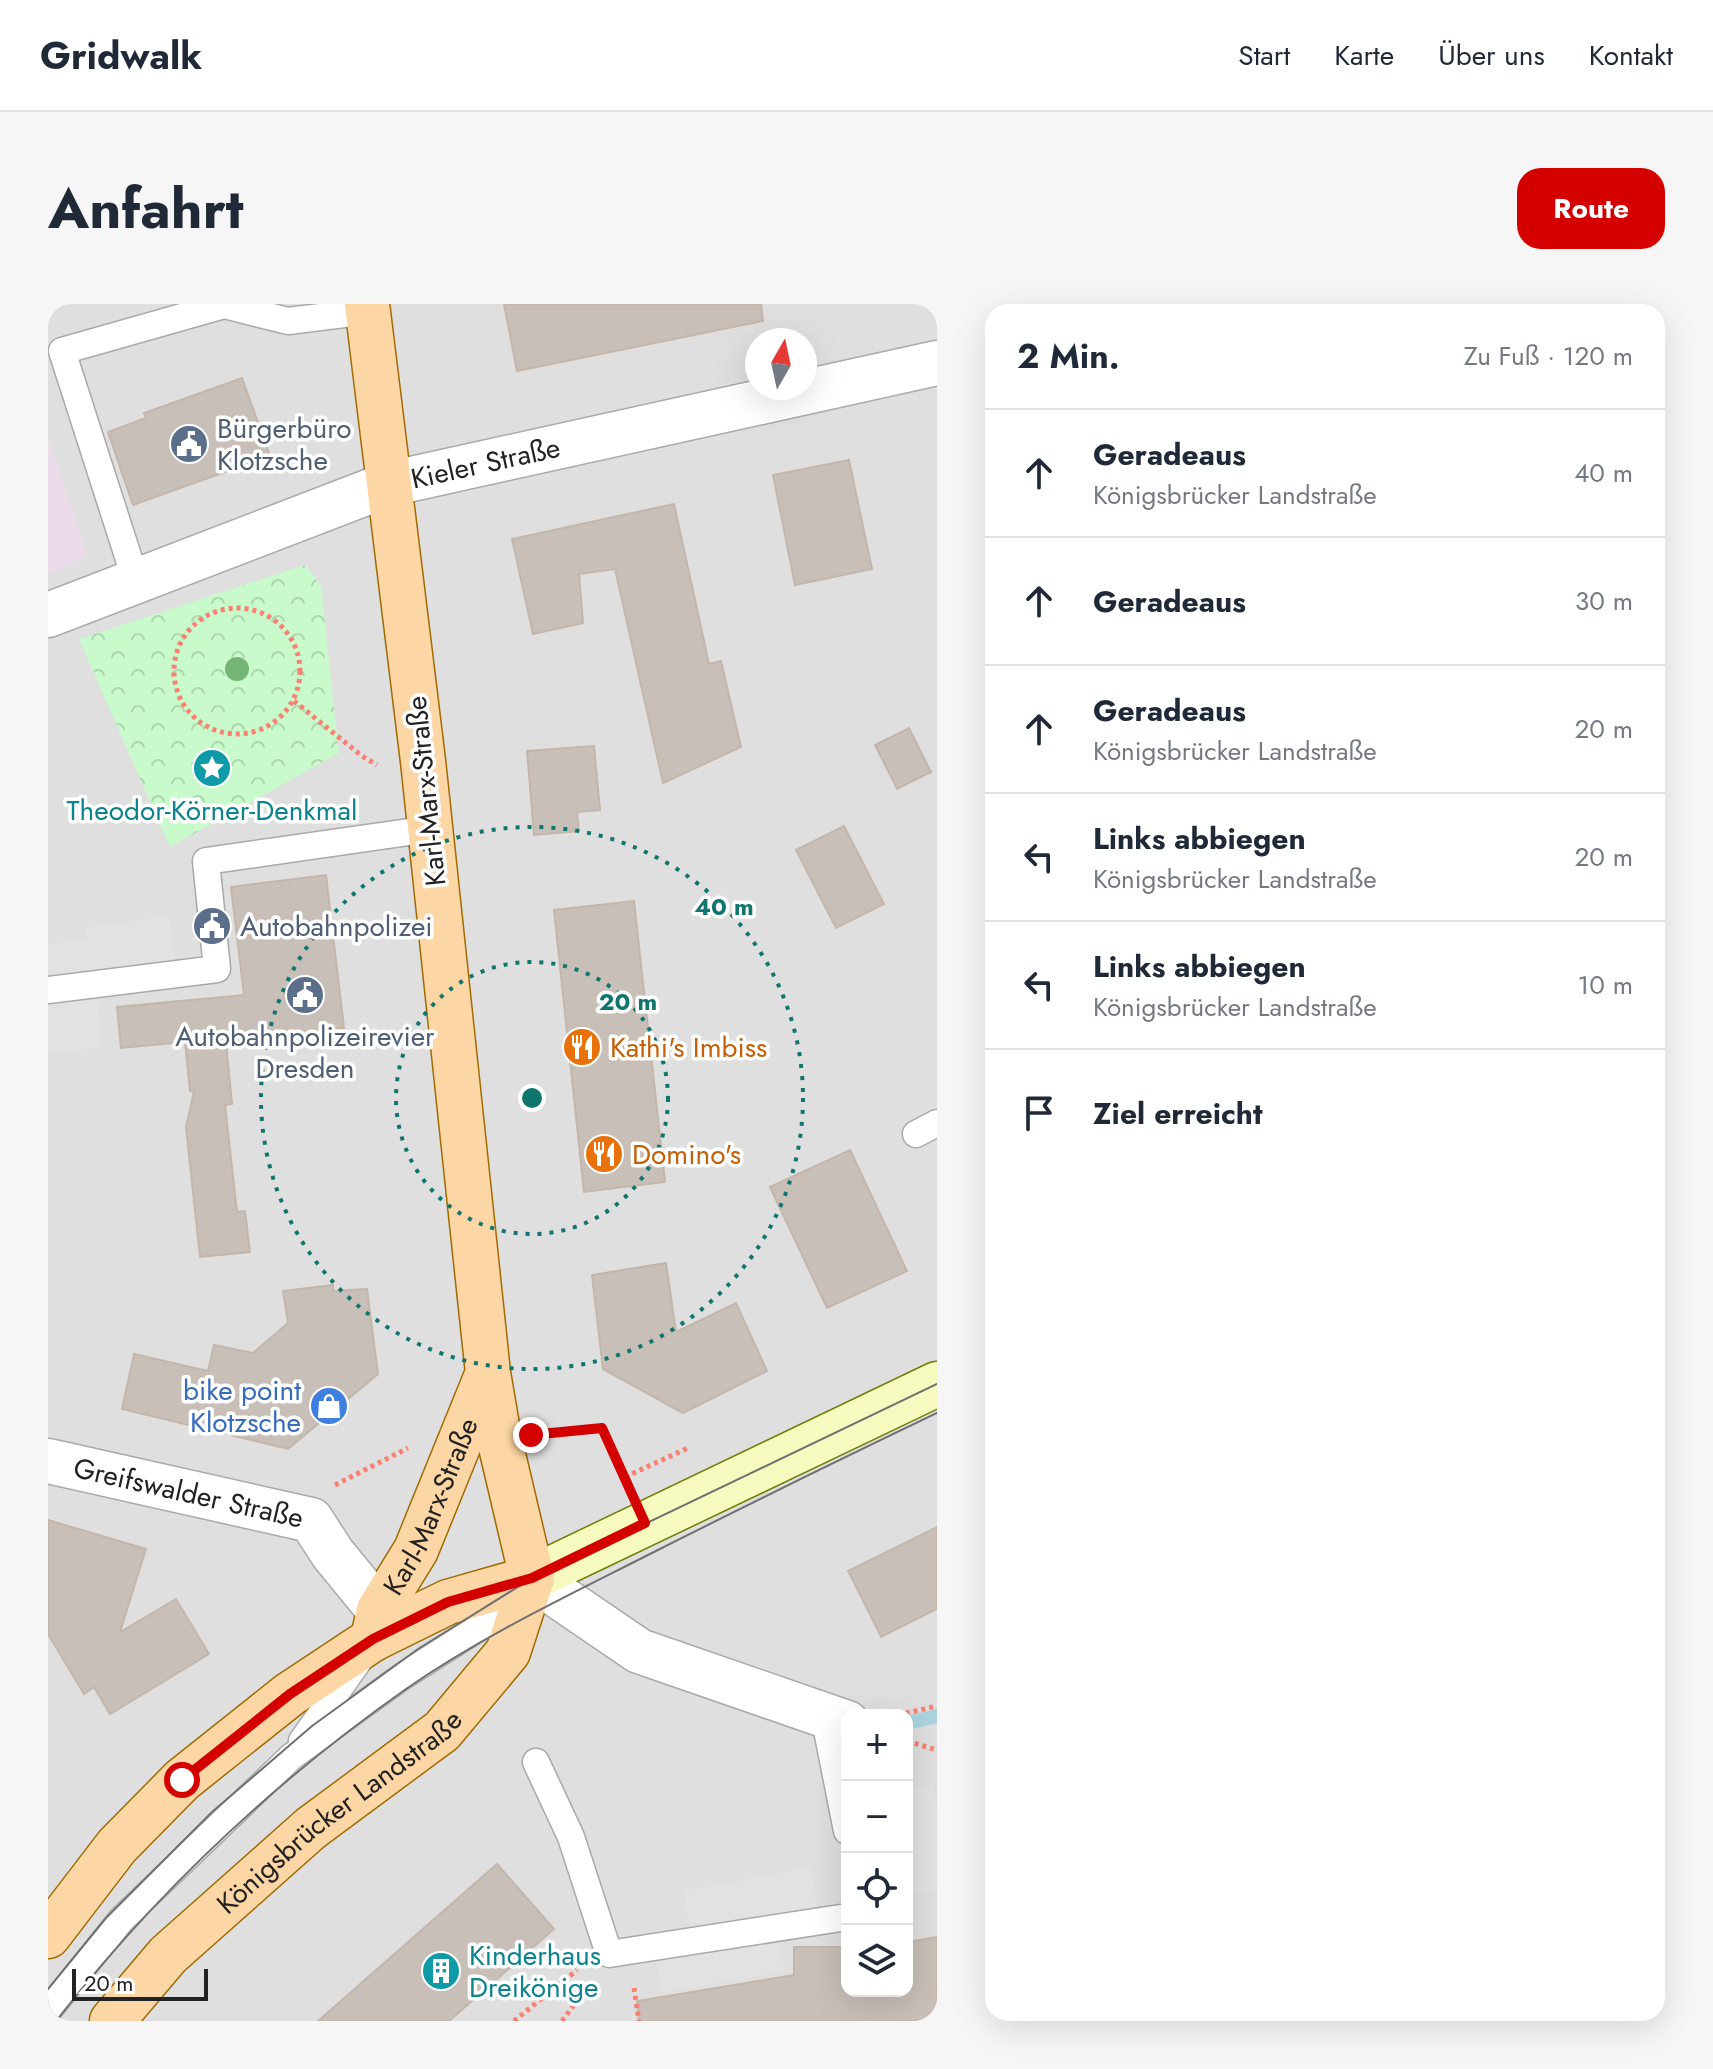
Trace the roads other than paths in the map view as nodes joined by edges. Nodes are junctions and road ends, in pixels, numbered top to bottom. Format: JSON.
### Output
{"nodes":[{"id":1,"x":367,"y":308,"type":"edge"},
{"id":2,"x":937,"y":363,"type":"edge"},
{"id":3,"x":389,"y":484,"type":"junction"},
{"id":4,"x":136,"y":581,"type":"junction"},
{"id":5,"x":48,"y":615,"type":"edge"},
{"id":6,"x":430,"y":829,"type":"junction"},
{"id":7,"x":48,"y":990,"type":"edge"},
{"id":8,"x":488,"y":1373,"type":"junction"},
{"id":9,"x":937,"y":1384,"type":"edge"},
{"id":10,"x":48,"y":1461,"type":"edge"},
{"id":11,"x":532,"y":1578,"type":"junction"},
{"id":12,"x":376,"y":1625,"type":"junction"},
{"id":13,"x":835,"y":1719,"type":"edge"},
{"id":14,"x":291,"y":1757,"type":"junction"},
{"id":15,"x":536,"y":1762,"type":"dead end"},
{"id":16,"x":842,"y":1781,"type":"edge"},
{"id":17,"x":841,"y":1918,"type":"edge"},
{"id":18,"x":48,"y":1936,"type":"edge"},
{"id":19,"x":48,"y":2011,"type":"edge"},
{"id":20,"x":112,"y":2021,"type":"edge"}],
"edges":[{"from":1,"to":3,"type":"main road","name":"Karl-Marx-Straße"},
{"from":1,"to":4,"type":"lane"},
{"from":2,"to":3,"type":"street","name":"Kieler Straße"},
{"from":3,"to":4,"type":"street","name":"Kieler Straße"},
{"from":3,"to":6,"type":"main road","name":"Karl-Marx-Straße"},
{"from":4,"to":5,"type":"street","name":"Kieler Straße"},
{"from":6,"to":7,"type":"lane"},
{"from":6,"to":8,"type":"main road","name":"Karl-Marx-Straße"},
{"from":8,"to":11,"type":"main road","name":"Karl-Marx-Straße"},
{"from":8,"to":12,"type":"main road","name":"Karl-Marx-Straße"},
{"from":9,"to":11,"type":"main road"},
{"from":10,"to":12,"type":"street","name":"Greifswalder Straße"},
{"from":11,"to":12,"type":"main road"},
{"from":11,"to":13,"type":"street"},
{"from":11,"to":14,"type":"lane"},
{"from":11,"to":20,"type":"main road","name":"Königsbrücker Landstraße"},
{"from":12,"to":14,"type":"lane"},
{"from":12,"to":18,"type":"main road"},
{"from":13,"to":16,"type":"lane"},
{"from":14,"to":19,"type":"lane"},
{"from":15,"to":17,"type":"lane"}]}
